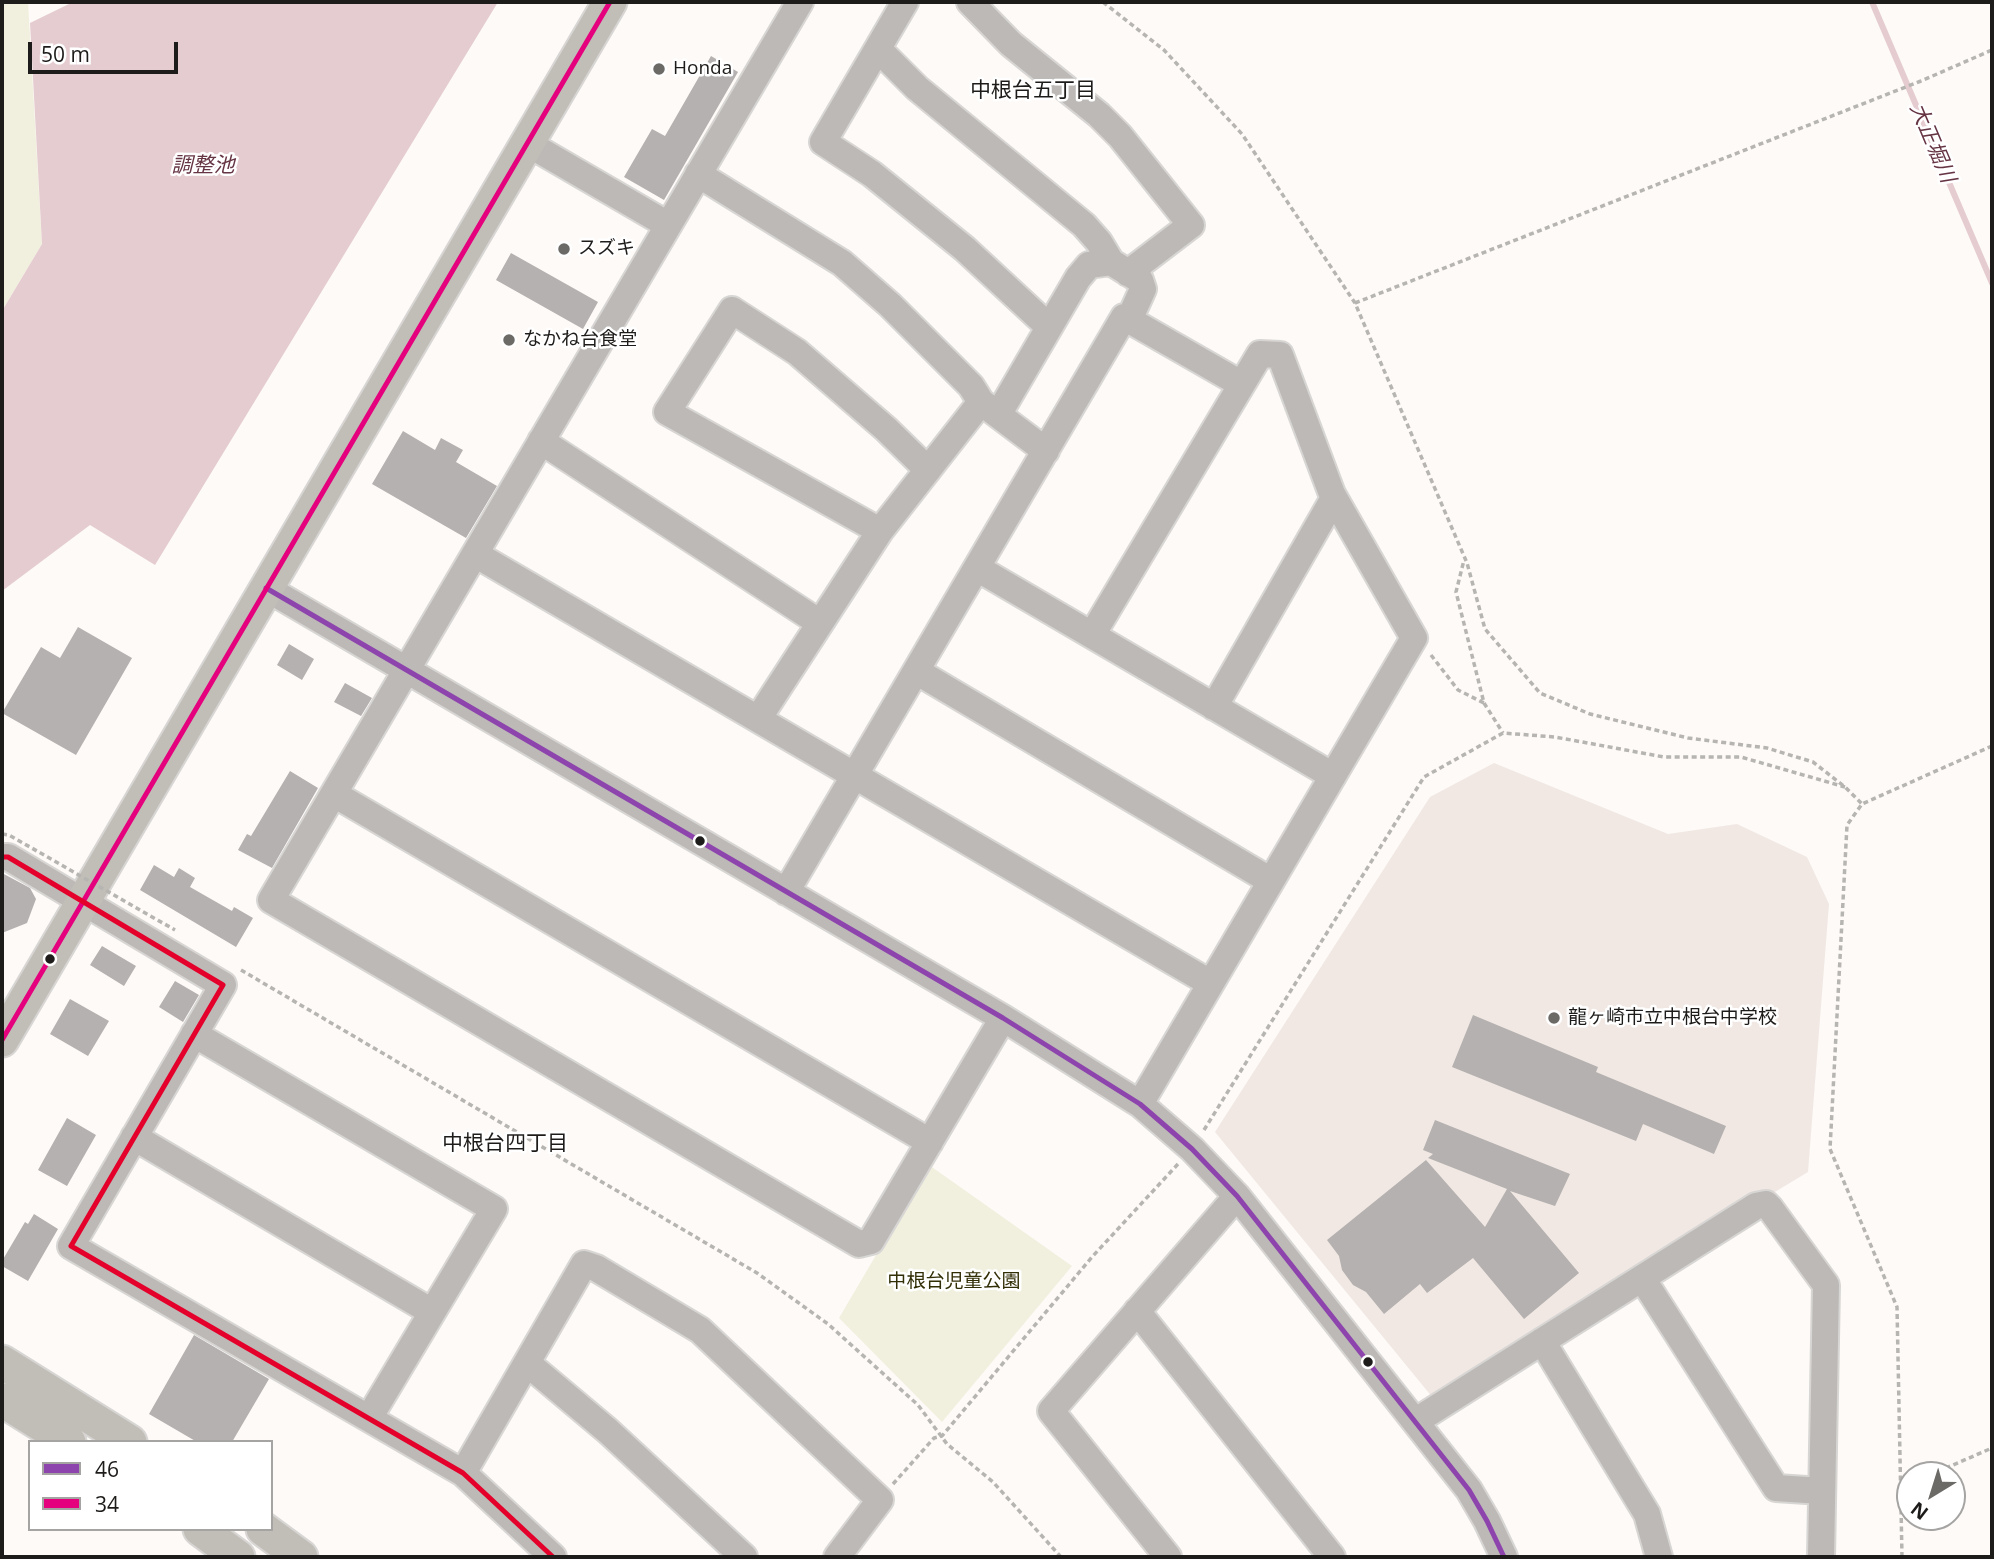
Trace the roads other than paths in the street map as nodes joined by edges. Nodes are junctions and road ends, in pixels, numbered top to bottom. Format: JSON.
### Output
{"nodes":[{"id":1,"x":610,"y":2,"type":"edge"},
{"id":2,"x":800,"y":2,"type":"edge"},
{"id":3,"x":905,"y":2,"type":"edge"},
{"id":4,"x":970,"y":2,"type":"edge"},
{"id":5,"x":878,"y":49,"type":"junction"},
{"id":6,"x":527,"y":143,"type":"junction"},
{"id":7,"x":698,"y":174,"type":"junction"},
{"id":8,"x":668,"y":225,"type":"junction"},
{"id":9,"x":1119,"y":268,"type":"junction"},
{"id":10,"x":1129,"y":320,"type":"junction"},
{"id":11,"x":1049,"y":327,"type":"junction"},
{"id":12,"x":1241,"y":384,"type":"junction"},
{"id":13,"x":989,"y":408,"type":"junction"},
{"id":14,"x":541,"y":441,"type":"junction"},
{"id":15,"x":1045,"y":451,"type":"junction"},
{"id":16,"x":928,"y":470,"type":"junction"},
{"id":17,"x":1334,"y":498,"type":"junction"},
{"id":18,"x":880,"y":531,"type":"junction"},
{"id":19,"x":475,"y":554,"type":"junction"},
{"id":20,"x":977,"y":568,"type":"junction"},
{"id":21,"x":266,"y":588,"type":"junction"},
{"id":22,"x":820,"y":623,"type":"junction"},
{"id":23,"x":1092,"y":635,"type":"junction"},
{"id":24,"x":407,"y":669,"type":"junction"},
{"id":25,"x":916,"y":671,"type":"junction"},
{"id":26,"x":1214,"y":707,"type":"junction"},
{"id":27,"x":758,"y":719,"type":"junction"},
{"id":28,"x":855,"y":776,"type":"junction"},
{"id":29,"x":1333,"y":776,"type":"junction"},
{"id":30,"x":334,"y":794,"type":"junction"},
{"id":31,"x":2,"y":857,"type":"edge"},
{"id":32,"x":1271,"y":881,"type":"junction"},
{"id":33,"x":786,"y":891,"type":"junction"},
{"id":34,"x":82,"y":901,"type":"junction"},
{"id":35,"x":1210,"y":984,"type":"junction"},
{"id":36,"x":1003,"y":1018,"type":"junction"},
{"id":37,"x":194,"y":1034,"type":"junction"},
{"id":38,"x":2,"y":1040,"type":"edge"},
{"id":39,"x":1140,"y":1104,"type":"junction"},
{"id":40,"x":134,"y":1137,"type":"junction"},
{"id":41,"x":930,"y":1142,"type":"junction"},
{"id":42,"x":1237,"y":1196,"type":"junction"},
{"id":43,"x":1642,"y":1278,"type":"junction"},
{"id":44,"x":1137,"y":1311,"type":"junction"},
{"id":45,"x":432,"y":1312,"type":"junction"},
{"id":46,"x":1542,"y":1341,"type":"junction"},
{"id":47,"x":2,"y":1362,"type":"edge"},
{"id":48,"x":527,"y":1363,"type":"junction"},
{"id":49,"x":2,"y":1400,"type":"edge"},
{"id":50,"x":369,"y":1418,"type":"junction"},
{"id":51,"x":1416,"y":1421,"type":"junction"},
{"id":52,"x":66,"y":1440,"type":"edge"},
{"id":53,"x":127,"y":1440,"type":"edge"},
{"id":54,"x":463,"y":1473,"type":"junction"},
{"id":55,"x":1822,"y":1491,"type":"junction"},
{"id":56,"x":203,"y":1531,"type":"edge"},
{"id":57,"x":238,"y":1557,"type":"edge"},
{"id":58,"x":553,"y":1557,"type":"edge"},
{"id":59,"x":744,"y":1557,"type":"edge"},
{"id":60,"x":837,"y":1557,"type":"edge"},
{"id":61,"x":1168,"y":1557,"type":"edge"},
{"id":62,"x":1332,"y":1557,"type":"edge"},
{"id":63,"x":1504,"y":1557,"type":"edge"},
{"id":64,"x":1659,"y":1557,"type":"edge"},
{"id":65,"x":1822,"y":1557,"type":"edge"}],
"edges":[{"from":1,"to":6,"type":"main road"},
{"from":2,"to":7,"type":"street"},
{"from":3,"to":5,"type":"street"},
{"from":4,"to":9,"type":"street"},
{"from":5,"to":9,"type":"street"},
{"from":5,"to":11,"type":"street"},
{"from":6,"to":8,"type":"street"},
{"from":6,"to":21,"type":"main road"},
{"from":7,"to":8,"type":"street"},
{"from":7,"to":13,"type":"street"},
{"from":8,"to":14,"type":"street"},
{"from":9,"to":10,"type":"street"},
{"from":9,"to":11,"type":"street"},
{"from":10,"to":12,"type":"street"},
{"from":10,"to":15,"type":"street"},
{"from":11,"to":13,"type":"street"},
{"from":12,"to":17,"type":"street"},
{"from":12,"to":23,"type":"street"},
{"from":13,"to":15,"type":"street"},
{"from":13,"to":16,"type":"street"},
{"from":14,"to":19,"type":"street"},
{"from":14,"to":22,"type":"street"},
{"from":15,"to":20,"type":"street"},
{"from":16,"to":18,"type":"street"},
{"from":16,"to":18,"type":"street"},
{"from":17,"to":26,"type":"street"},
{"from":17,"to":29,"type":"street"},
{"from":18,"to":22,"type":"street"},
{"from":19,"to":24,"type":"street"},
{"from":19,"to":27,"type":"street"},
{"from":20,"to":23,"type":"street"},
{"from":20,"to":25,"type":"street"},
{"from":21,"to":24,"type":"street"},
{"from":21,"to":34,"type":"main road"},
{"from":22,"to":27,"type":"street"},
{"from":23,"to":26,"type":"street"},
{"from":24,"to":30,"type":"street"},
{"from":24,"to":33,"type":"street"},
{"from":25,"to":28,"type":"street"},
{"from":25,"to":32,"type":"street"},
{"from":26,"to":29,"type":"street"},
{"from":27,"to":28,"type":"street"},
{"from":28,"to":33,"type":"street"},
{"from":28,"to":35,"type":"street"},
{"from":29,"to":32,"type":"street"},
{"from":30,"to":41,"type":"street"},
{"from":30,"to":41,"type":"street"},
{"from":31,"to":34,"type":"street"},
{"from":32,"to":35,"type":"street"},
{"from":33,"to":36,"type":"street"},
{"from":34,"to":37,"type":"street"},
{"from":34,"to":38,"type":"main road"},
{"from":35,"to":39,"type":"street"},
{"from":36,"to":39,"type":"street"},
{"from":36,"to":41,"type":"street"},
{"from":37,"to":40,"type":"street"},
{"from":37,"to":45,"type":"street"},
{"from":39,"to":42,"type":"street"},
{"from":40,"to":45,"type":"street"},
{"from":40,"to":50,"type":"street"},
{"from":42,"to":44,"type":"street"},
{"from":42,"to":51,"type":"street"},
{"from":43,"to":46,"type":"street"},
{"from":43,"to":55,"type":"street"},
{"from":43,"to":55,"type":"street"},
{"from":44,"to":61,"type":"street"},
{"from":44,"to":62,"type":"street"},
{"from":45,"to":50,"type":"street"},
{"from":46,"to":51,"type":"street"},
{"from":46,"to":64,"type":"street"},
{"from":47,"to":53,"type":"main road"},
{"from":48,"to":54,"type":"street"},
{"from":48,"to":59,"type":"street"},
{"from":48,"to":60,"type":"street"},
{"from":49,"to":52,"type":"main road"},
{"from":50,"to":54,"type":"street"},
{"from":51,"to":63,"type":"street"},
{"from":54,"to":58,"type":"street"},
{"from":55,"to":65,"type":"street"},
{"from":56,"to":57,"type":"main road"}]}
